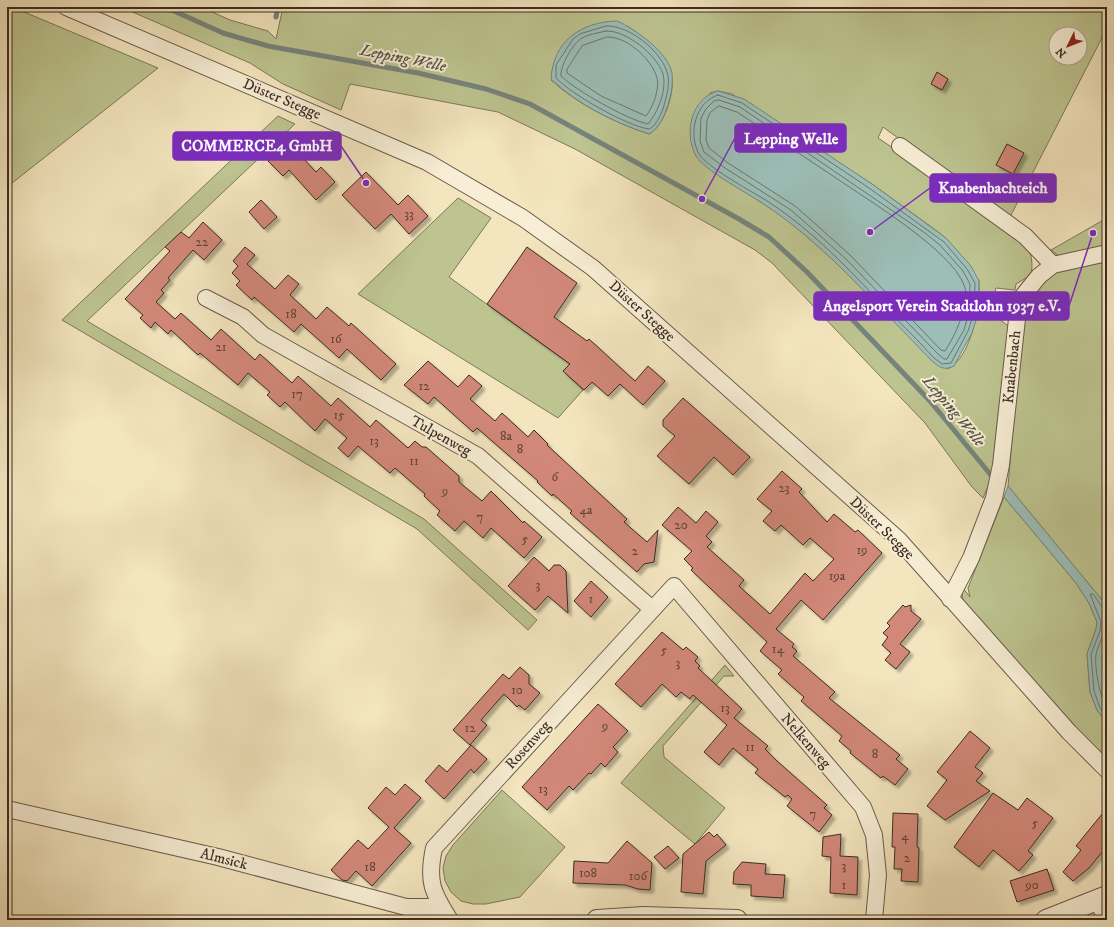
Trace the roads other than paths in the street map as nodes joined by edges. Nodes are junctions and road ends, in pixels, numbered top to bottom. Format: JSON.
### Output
{"nodes":[{"id":1,"x":66,"y":7,"type":"edge"},
{"id":2,"x":900,"y":146,"type":"dead end"},
{"id":3,"x":1107,"y":253,"type":"edge"},
{"id":4,"x":1053,"y":265,"type":"junction"},
{"id":5,"x":206,"y":298,"type":"dead end"},
{"id":6,"x":674,"y":586,"type":"joint"},
{"id":7,"x":950,"y":600,"type":"junction"},
{"id":8,"x":652,"y":609,"type":"junction"},
{"id":9,"x":1107,"y":770,"type":"edge"},
{"id":10,"x":7,"y":809,"type":"edge"},
{"id":11,"x":1101,"y":899,"type":"edge"},
{"id":12,"x":446,"y":914,"type":"edge"},
{"id":13,"x":597,"y":920,"type":"edge"},
{"id":14,"x":737,"y":920,"type":"edge"},
{"id":15,"x":874,"y":920,"type":"edge"},
{"id":16,"x":1046,"y":920,"type":"edge"},
{"id":17,"x":1102,"y":920,"type":"edge"}],
"edges":[{"from":1,"to":7,"type":"street","name":"Düster Stegge"},
{"from":2,"to":4,"type":"street"},
{"from":3,"to":4,"type":"street","name":"Knabenbach"},
{"from":4,"to":7,"type":"street","name":"Knabenbach"},
{"from":5,"to":8,"type":"street","name":"Tulpenweg"},
{"from":6,"to":8,"type":"street","name":"Rosenweg"},
{"from":6,"to":15,"type":"street","name":"Nelkenweg"},
{"from":7,"to":9,"type":"street","name":"Düster Stegge"},
{"from":8,"to":12,"type":"street","name":"Rosenweg"},
{"from":10,"to":12,"type":"street","name":"Almsick"},
{"from":11,"to":16,"type":"street"},
{"from":11,"to":17,"type":"lane"},
{"from":13,"to":14,"type":"street"}]}
